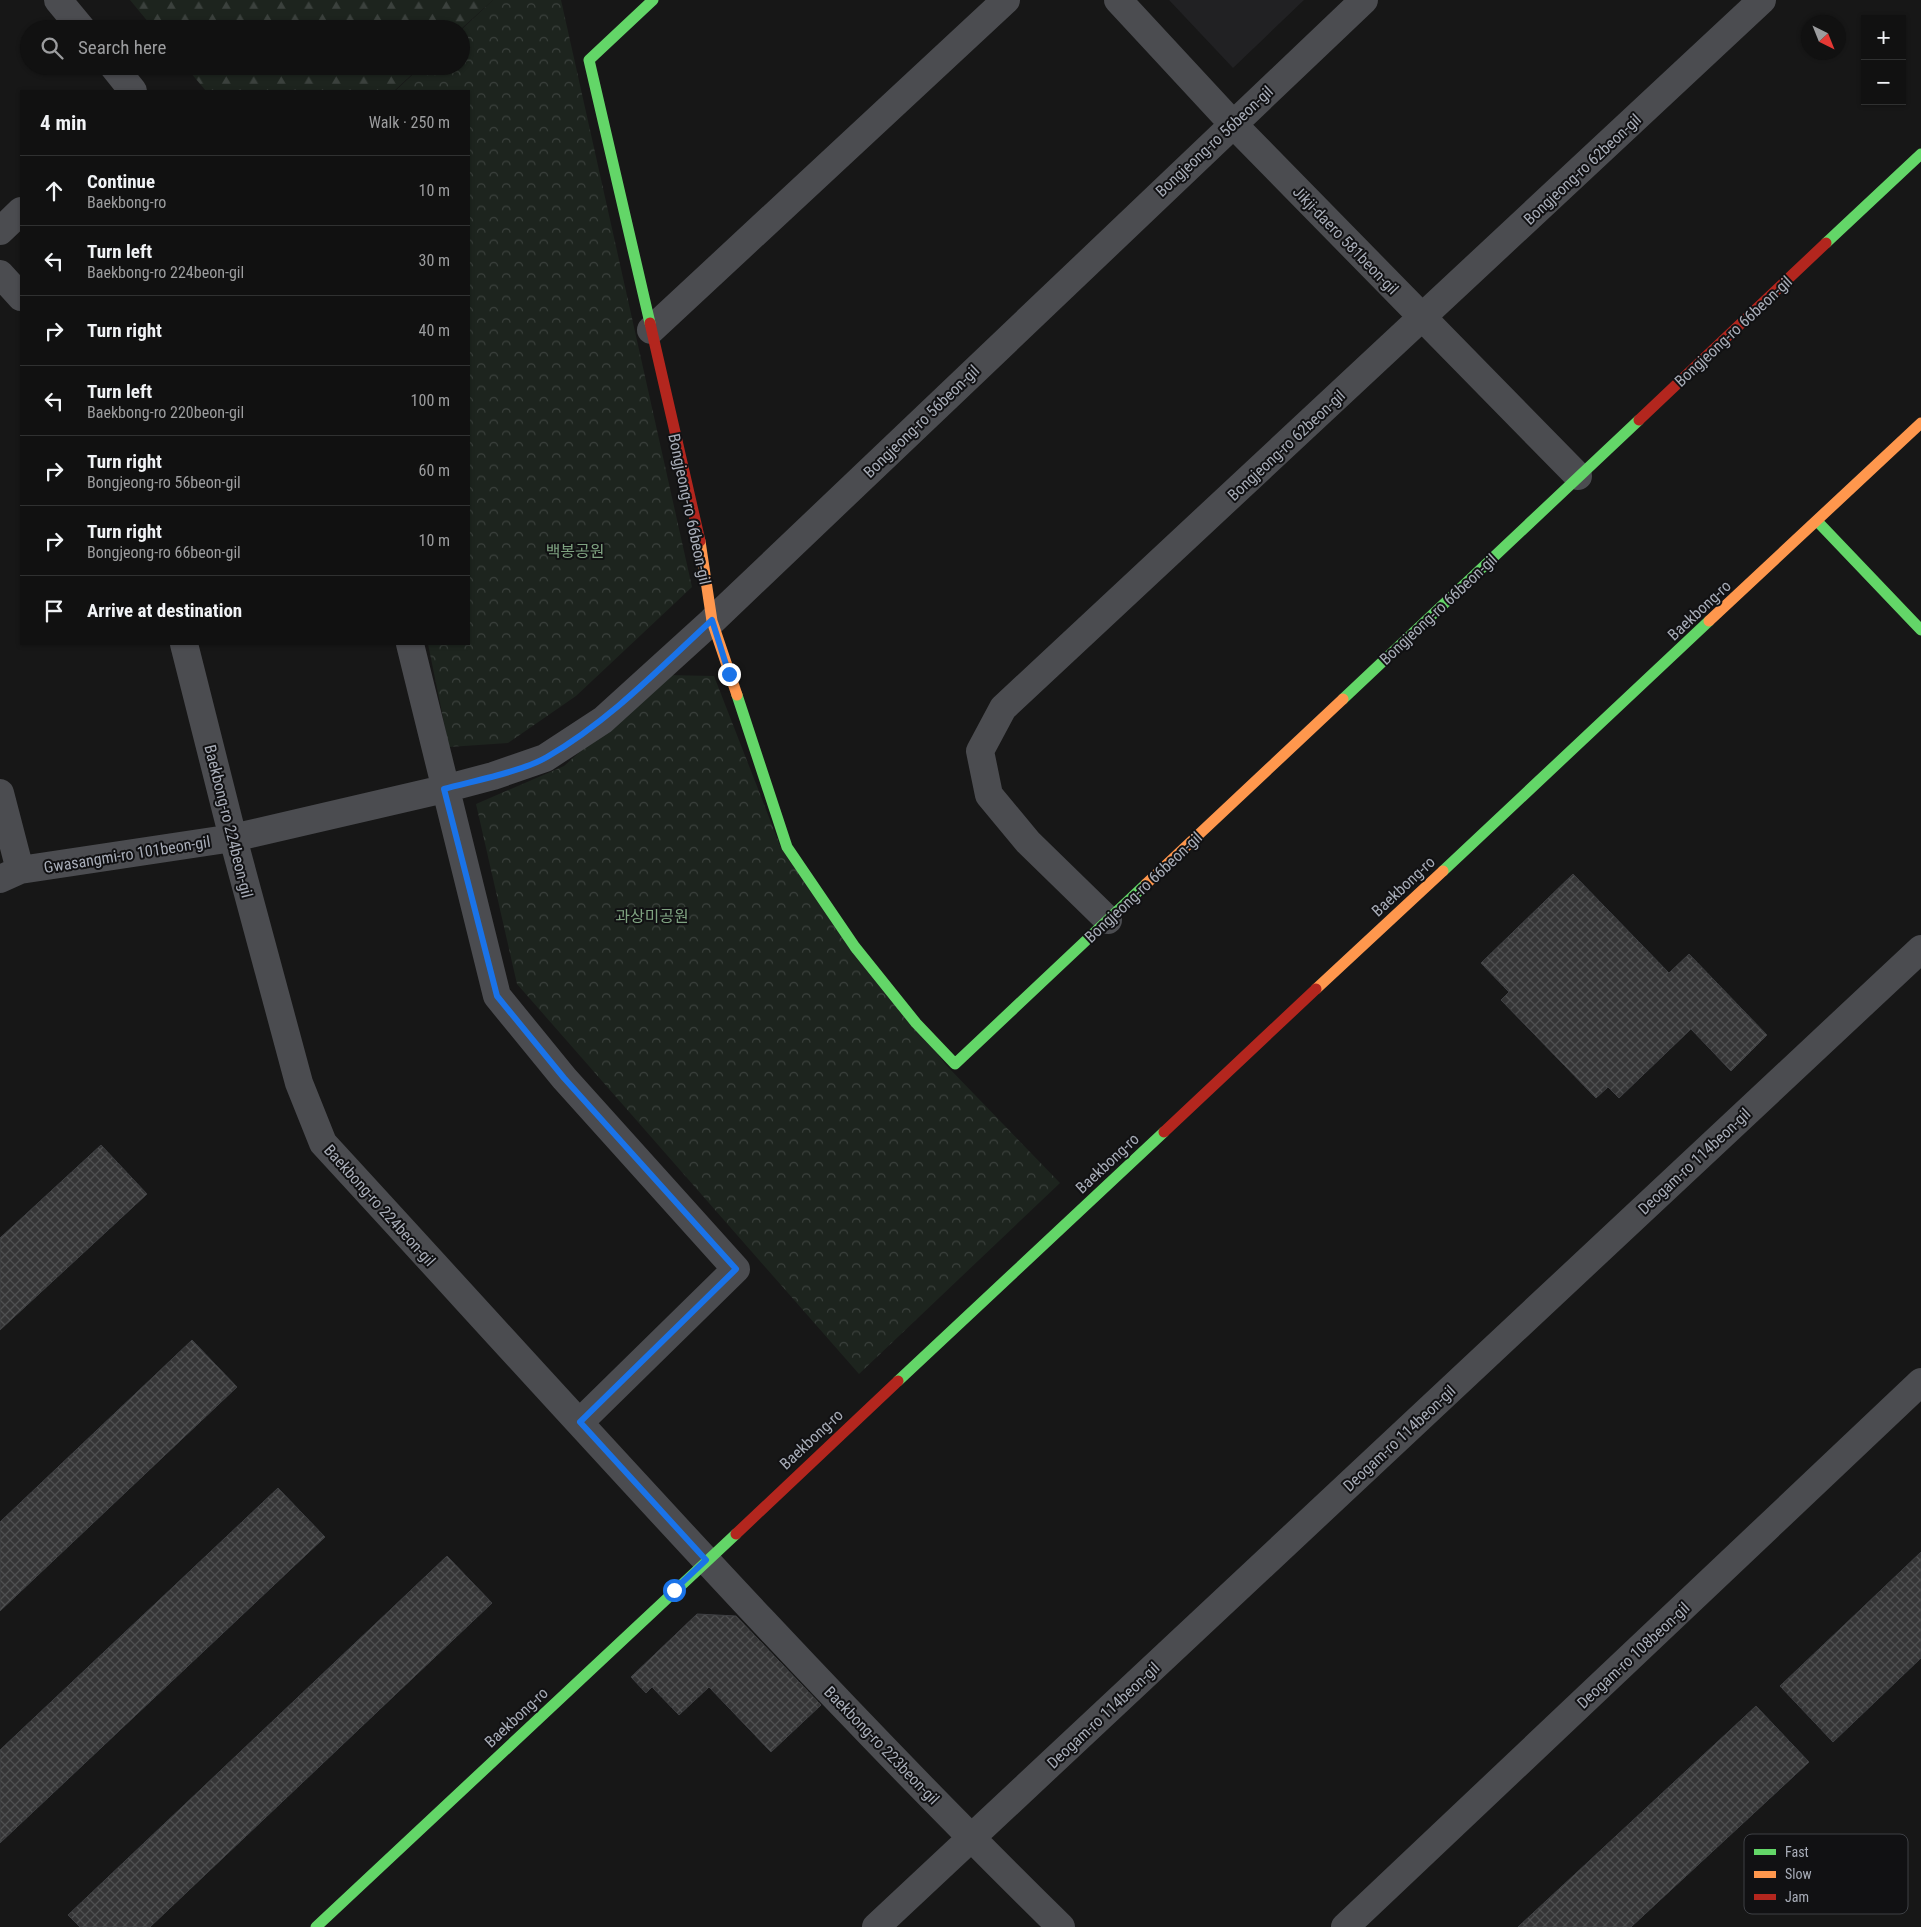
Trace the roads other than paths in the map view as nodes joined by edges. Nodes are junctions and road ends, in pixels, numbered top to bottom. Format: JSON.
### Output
{"nodes":[{"id":1,"x":58,"y":0,"type":"edge"},
{"id":2,"x":653,"y":0,"type":"edge"},
{"id":3,"x":1006,"y":0,"type":"edge"},
{"id":4,"x":1118,"y":0,"type":"edge"},
{"id":5,"x":1364,"y":0,"type":"edge"},
{"id":6,"x":1762,"y":0,"type":"edge"},
{"id":7,"x":75,"y":20,"type":"edge"},
{"id":8,"x":120,"y":75,"type":"edge"},
{"id":9,"x":132,"y":90,"type":"edge"},
{"id":10,"x":1232,"y":124,"type":"junction"},
{"id":11,"x":1921,"y":154,"type":"edge"},
{"id":12,"x":20,"y":212,"type":"edge"},
{"id":13,"x":0,"y":231,"type":"edge"},
{"id":14,"x":0,"y":274,"type":"edge"},
{"id":15,"x":20,"y":296,"type":"edge"},
{"id":16,"x":1423,"y":318,"type":"junction"},
{"id":17,"x":651,"y":330,"type":"junction"},
{"id":18,"x":1921,"y":423,"type":"edge"},
{"id":19,"x":1578,"y":476,"type":"junction"},
{"id":20,"x":1817,"y":521,"type":"junction"},
{"id":21,"x":712,"y":620,"type":"junction"},
{"id":22,"x":1921,"y":630,"type":"edge"},
{"id":23,"x":184,"y":645,"type":"edge"},
{"id":24,"x":410,"y":645,"type":"edge"},
{"id":25,"x":444,"y":789,"type":"junction"},
{"id":26,"x":0,"y":794,"type":"edge"},
{"id":27,"x":233,"y":838,"type":"junction"},
{"id":28,"x":10,"y":875,"type":"edge"},
{"id":29,"x":1108,"y":920,"type":"junction"},
{"id":30,"x":1921,"y":949,"type":"edge"},
{"id":31,"x":1921,"y":1382,"type":"edge"},
{"id":32,"x":580,"y":1422,"type":"junction"},
{"id":33,"x":706,"y":1560,"type":"junction"},
{"id":34,"x":971,"y":1838,"type":"junction"},
{"id":35,"x":316,"y":1927,"type":"edge"},
{"id":36,"x":876,"y":1927,"type":"edge"},
{"id":37,"x":1061,"y":1927,"type":"edge"},
{"id":38,"x":1345,"y":1927,"type":"edge"}],
"edges":[{"from":1,"to":7,"type":"street"},
{"from":2,"to":17,"type":"street","name":"Bongjeong-ro 66beon-gil"},
{"from":3,"to":17,"type":"street"},
{"from":4,"to":10,"type":"street","name":"Jikji-daero 581beon-gil"},
{"from":5,"to":10,"type":"street","name":"Bongjeong-ro 56beon-gil"},
{"from":6,"to":16,"type":"street","name":"Bongjeong-ro 62beon-gil"},
{"from":8,"to":9,"type":"street"},
{"from":10,"to":16,"type":"street","name":"Jikji-daero 581beon-gil"},
{"from":10,"to":21,"type":"street","name":"Bongjeong-ro 56beon-gil"},
{"from":11,"to":19,"type":"street","name":"Bongjeong-ro 66beon-gil"},
{"from":12,"to":13,"type":"street"},
{"from":14,"to":15,"type":"street"},
{"from":16,"to":19,"type":"street","name":"Jikji-daero 581beon-gil"},
{"from":16,"to":29,"type":"street","name":"Bongjeong-ro 62beon-gil"},
{"from":17,"to":21,"type":"street","name":"Bongjeong-ro 66beon-gil"},
{"from":18,"to":20,"type":"street","name":"Baekbong-ro"},
{"from":19,"to":29,"type":"street","name":"Bongjeong-ro 66beon-gil"},
{"from":20,"to":22,"type":"street"},
{"from":20,"to":33,"type":"street","name":"Baekbong-ro"},
{"from":21,"to":25,"type":"street","name":"Bongjeong-ro 56beon-gil"},
{"from":21,"to":29,"type":"street","name":"Bongjeong-ro 66beon-gil"},
{"from":23,"to":27,"type":"street","name":"Baekbong-ro 224beon-gil"},
{"from":24,"to":25,"type":"street"},
{"from":25,"to":27,"type":"street","name":"Gwasangmi-ro 101beon-gil"},
{"from":25,"to":32,"type":"street"},
{"from":26,"to":28,"type":"street","name":"Gwasangmi-ro 101beon-gil"},
{"from":27,"to":28,"type":"street","name":"Gwasangmi-ro 101beon-gil"},
{"from":27,"to":32,"type":"street","name":"Baekbong-ro 224beon-gil"},
{"from":30,"to":34,"type":"street","name":"Deogam-ro 114beon-gil"},
{"from":31,"to":38,"type":"street","name":"Deogam-ro 108beon-gil"},
{"from":32,"to":33,"type":"street","name":"Baekbong-ro 224beon-gil"},
{"from":33,"to":34,"type":"street","name":"Baekbong-ro 223beon-gil"},
{"from":33,"to":35,"type":"street","name":"Baekbong-ro"},
{"from":34,"to":36,"type":"street","name":"Deogam-ro 114beon-gil"},
{"from":34,"to":37,"type":"street","name":"Baekbong-ro 223beon-gil"}]}
